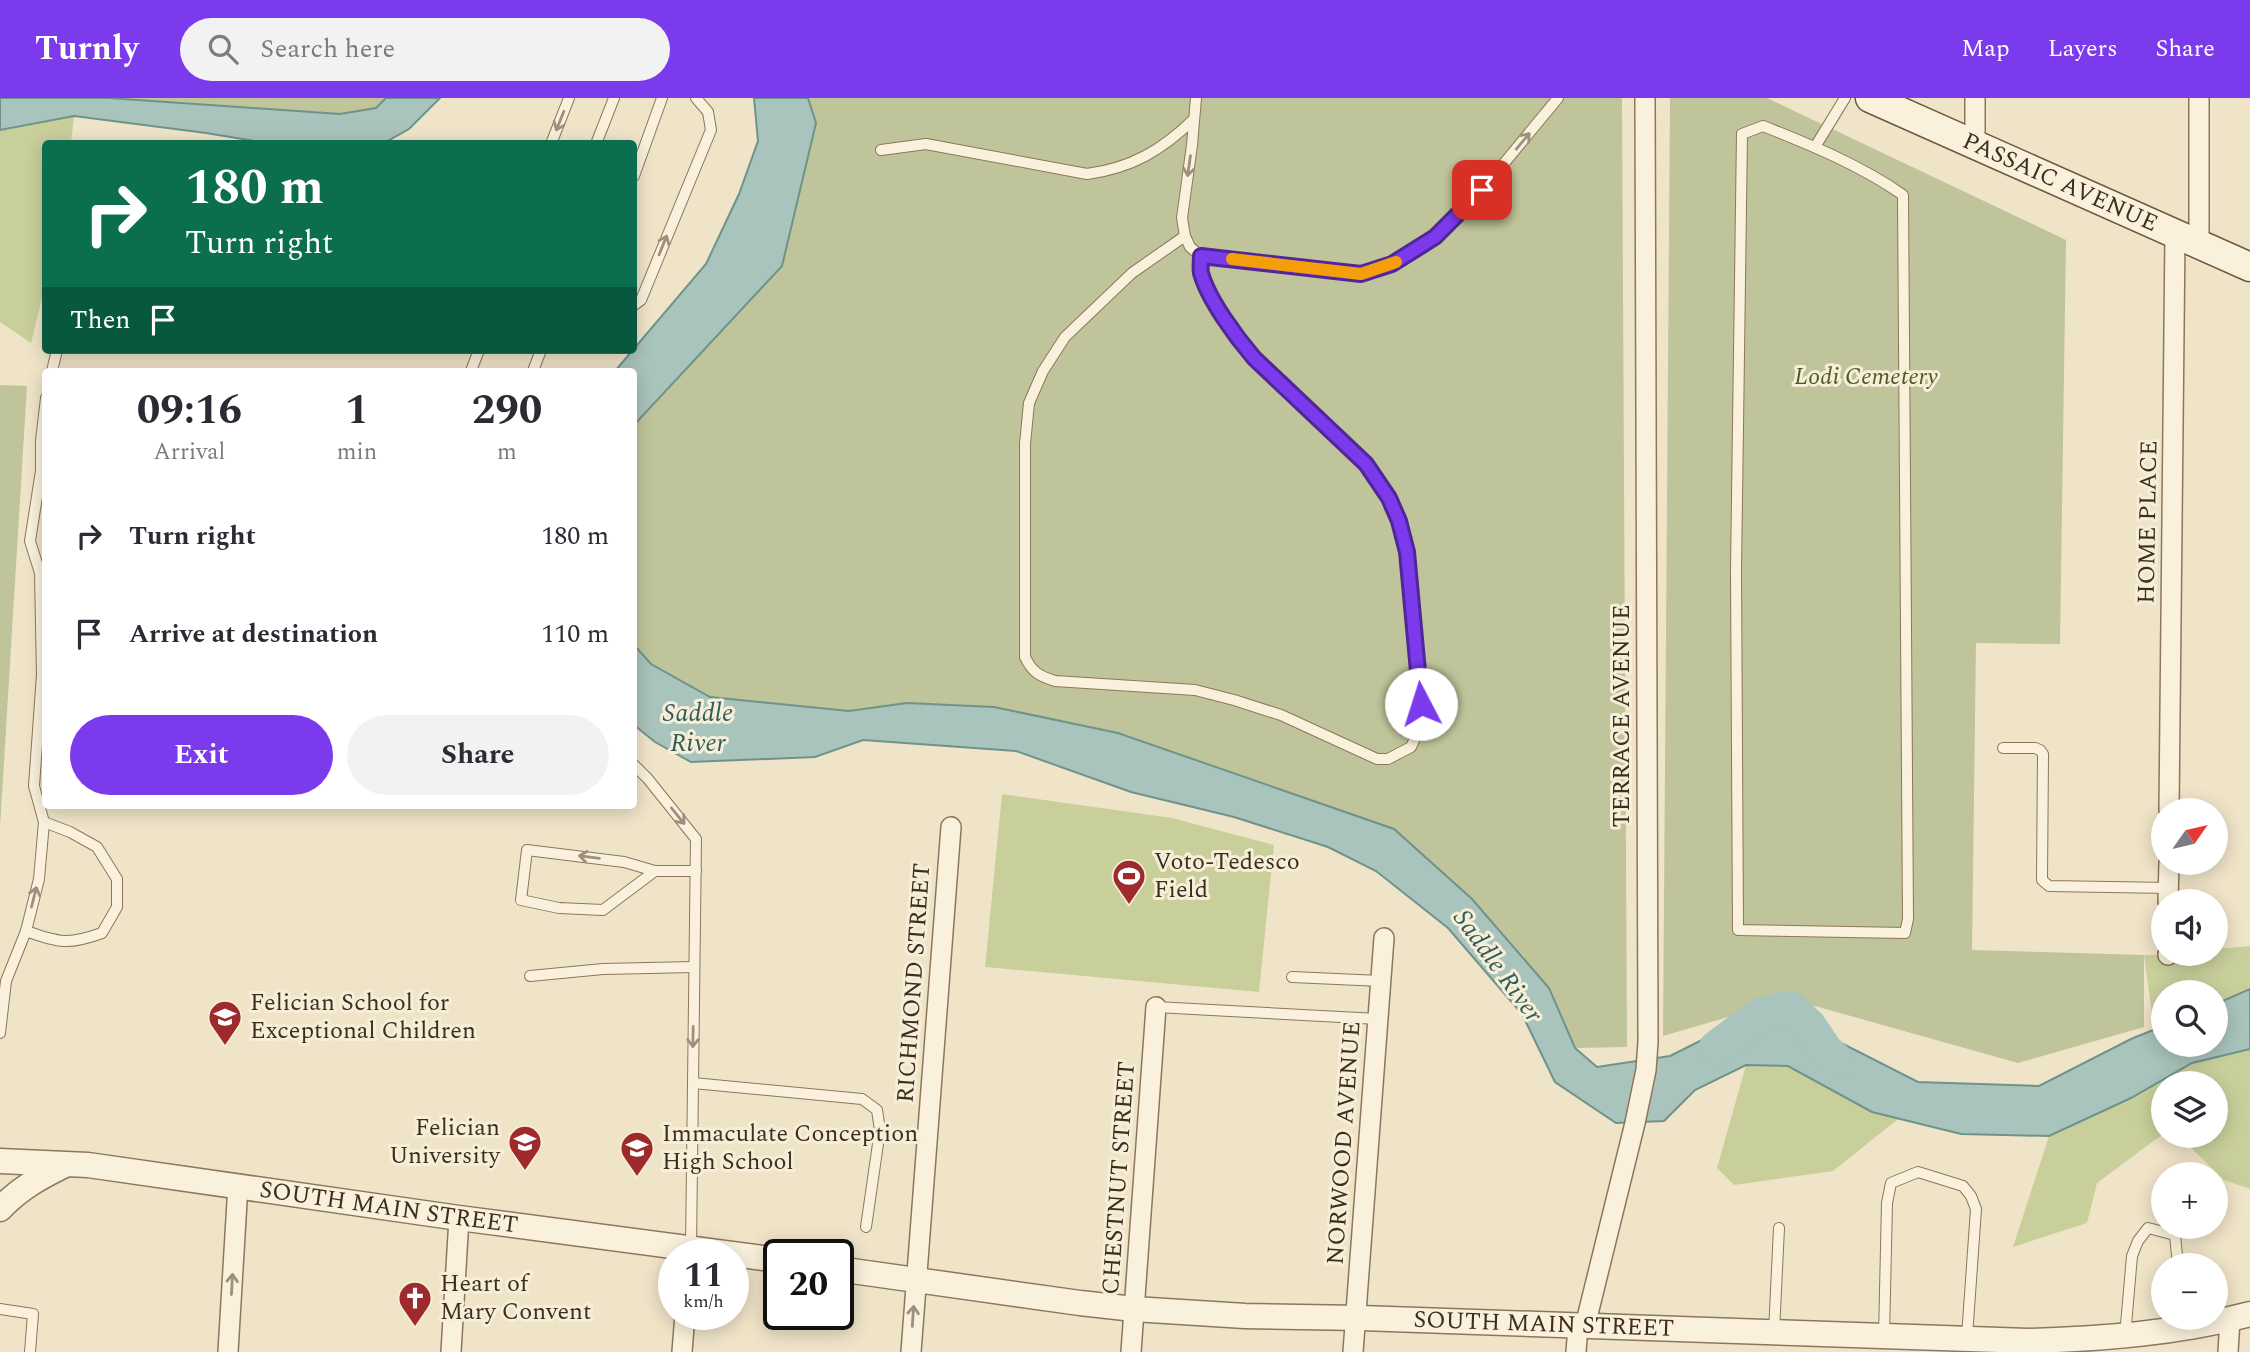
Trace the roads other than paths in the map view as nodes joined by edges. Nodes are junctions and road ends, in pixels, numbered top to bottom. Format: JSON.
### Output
{"nodes":[{"id":1,"x":569,"y":98,"type":"edge"},
{"id":2,"x":614,"y":98,"type":"edge"},
{"id":3,"x":662,"y":98,"type":"edge"},
{"id":4,"x":696,"y":98,"type":"edge"},
{"id":5,"x":1196,"y":98,"type":"edge"},
{"id":6,"x":1558,"y":98,"type":"edge"},
{"id":7,"x":1645,"y":98,"type":"edge"},
{"id":8,"x":1845,"y":98,"type":"edge"},
{"id":9,"x":1870,"y":98,"type":"edge"},
{"id":10,"x":1975,"y":98,"type":"edge"},
{"id":11,"x":2199,"y":98,"type":"edge"},
{"id":12,"x":1194,"y":119,"type":"junction"},
{"id":13,"x":553,"y":140,"type":"edge"},
{"id":14,"x":598,"y":140,"type":"edge"},
{"id":15,"x":1975,"y":145,"type":"junction"},
{"id":16,"x":1815,"y":147,"type":"junction"},
{"id":17,"x":881,"y":150,"type":"dead end"},
{"id":18,"x":637,"y":168,"type":"edge"},
{"id":19,"x":1185,"y":236,"type":"junction"},
{"id":20,"x":2187,"y":239,"type":"junction"},
{"id":21,"x":1201,"y":256,"type":"junction"},
{"id":22,"x":2250,"y":267,"type":"edge"},
{"id":23,"x":637,"y":303,"type":"edge"},
{"id":24,"x":42,"y":470,"type":"edge"},
{"id":25,"x":42,"y":624,"type":"edge"},
{"id":26,"x":42,"y":698,"type":"edge"},
{"id":27,"x":2003,"y":748,"type":"dead end"},
{"id":28,"x":637,"y":768,"type":"edge"},
{"id":29,"x":2169,"y":798,"type":"edge"},
{"id":30,"x":44,"y":822,"type":"junction"},
{"id":31,"x":951,"y":827,"type":"dead end"},
{"id":32,"x":655,"y":871,"type":"junction"},
{"id":33,"x":696,"y":871,"type":"junction"},
{"id":34,"x":2151,"y":894,"type":"edge"},
{"id":35,"x":26,"y":931,"type":"junction"},
{"id":36,"x":1384,"y":938,"type":"dead end"},
{"id":37,"x":694,"y":967,"type":"junction"},
{"id":38,"x":530,"y":976,"type":"dead end"},
{"id":39,"x":1292,"y":977,"type":"dead end"},
{"id":40,"x":1381,"y":981,"type":"junction"},
{"id":41,"x":1156,"y":1007,"type":"joint"},
{"id":42,"x":1378,"y":1018,"type":"junction"},
{"id":43,"x":0,"y":1033,"type":"edge"},
{"id":44,"x":693,"y":1083,"type":"junction"},
{"id":45,"x":0,"y":1161,"type":"edge"},
{"id":46,"x":68,"y":1163,"type":"junction"},
{"id":47,"x":238,"y":1185,"type":"junction"},
{"id":48,"x":0,"y":1209,"type":"edge"},
{"id":49,"x":459,"y":1218,"type":"junction"},
{"id":50,"x":866,"y":1227,"type":"dead end"},
{"id":51,"x":1779,"y":1228,"type":"dead end"},
{"id":52,"x":690,"y":1239,"type":"edge"},
{"id":53,"x":658,"y":1246,"type":"edge"},
{"id":54,"x":2177,"y":1253,"type":"edge"},
{"id":55,"x":854,"y":1271,"type":"edge"},
{"id":56,"x":915,"y":1281,"type":"junction"},
{"id":57,"x":0,"y":1309,"type":"edge"},
{"id":58,"x":1134,"y":1309,"type":"junction"},
{"id":59,"x":2240,"y":1317,"type":"edge"},
{"id":60,"x":1355,"y":1318,"type":"junction"},
{"id":61,"x":1582,"y":1326,"type":"junction"},
{"id":62,"x":684,"y":1330,"type":"edge"},
{"id":63,"x":2151,"y":1330,"type":"edge"},
{"id":64,"x":1884,"y":1336,"type":"junction"},
{"id":65,"x":2125,"y":1336,"type":"junction"},
{"id":66,"x":1790,"y":1339,"type":"edge"},
{"id":67,"x":1966,"y":1339,"type":"junction"},
{"id":68,"x":2028,"y":1347,"type":"edge"},
{"id":69,"x":30,"y":1352,"type":"edge"},
{"id":70,"x":228,"y":1352,"type":"edge"},
{"id":71,"x":451,"y":1352,"type":"edge"},
{"id":72,"x":682,"y":1352,"type":"edge"},
{"id":73,"x":911,"y":1352,"type":"edge"},
{"id":74,"x":1131,"y":1352,"type":"edge"},
{"id":75,"x":1353,"y":1352,"type":"edge"},
{"id":76,"x":1576,"y":1352,"type":"edge"},
{"id":77,"x":2228,"y":1352,"type":"edge"}],
"edges":[{"from":1,"to":13,"type":"lane","one_way":true},
{"from":2,"to":14,"type":"lane"},
{"from":3,"to":18,"type":"lane"},
{"from":23,"to":4,"type":"lane","one_way":true},
{"from":5,"to":12,"type":"lane"},
{"from":21,"to":6,"type":"lane","one_way":true},
{"from":7,"to":61,"type":"street","name":"TERRACE AVENUE"},
{"from":8,"to":16,"type":"lane"},
{"from":9,"to":15,"type":"main road","name":"PASSAIC AVENUE"},
{"from":10,"to":15,"type":"street"},
{"from":11,"to":20,"type":"street","name":"HOME PLACE"},
{"from":12,"to":17,"type":"lane"},
{"from":12,"to":19,"type":"lane","one_way":true},
{"from":15,"to":20,"type":"main road","name":"PASSAIC AVENUE"},
{"from":16,"to":16,"type":"lane"},
{"from":19,"to":21,"type":"lane"},
{"from":19,"to":21,"type":"lane"},
{"from":20,"to":22,"type":"main road","name":"PASSAIC AVENUE"},
{"from":20,"to":29,"type":"street","name":"HOME PLACE"},
{"from":24,"to":25,"type":"lane"},
{"from":26,"to":30,"type":"lane"},
{"from":27,"to":34,"type":"lane"},
{"from":28,"to":33,"type":"lane","one_way":true},
{"from":35,"to":30,"type":"lane","one_way":true},
{"from":30,"to":35,"type":"lane"},
{"from":31,"to":56,"type":"street","name":"RICHMOND STREET"},
{"from":32,"to":32,"type":"lane","one_way":true},
{"from":32,"to":33,"type":"lane"},
{"from":33,"to":37,"type":"lane"},
{"from":35,"to":43,"type":"lane"},
{"from":36,"to":40,"type":"street","name":"NORWOOD AVENUE"},
{"from":37,"to":38,"type":"lane"},
{"from":37,"to":44,"type":"lane","one_way":true},
{"from":39,"to":40,"type":"lane"},
{"from":40,"to":42,"type":"street","name":"NORWOOD AVENUE"},
{"from":41,"to":42,"type":"lane"},
{"from":41,"to":58,"type":"street","name":"CHESTNUT STREET"},
{"from":42,"to":60,"type":"street","name":"NORWOOD AVENUE"},
{"from":44,"to":50,"type":"lane"},
{"from":44,"to":52,"type":"lane"},
{"from":45,"to":46,"type":"street","name":"SOUTH MAIN STREET"},
{"from":46,"to":47,"type":"street","name":"SOUTH MAIN STREET"},
{"from":46,"to":48,"type":"street"},
{"from":47,"to":49,"type":"street","name":"SOUTH MAIN STREET"},
{"from":70,"to":47,"type":"street","one_way":true},
{"from":49,"to":53,"type":"street","name":"SOUTH MAIN STREET"},
{"from":49,"to":71,"type":"street"},
{"from":51,"to":66,"type":"lane"},
{"from":54,"to":65,"type":"lane"},
{"from":55,"to":56,"type":"street","name":"SOUTH MAIN STREET"},
{"from":56,"to":58,"type":"street","name":"SOUTH MAIN STREET"},
{"from":73,"to":56,"type":"street","name":"RICHMOND STREET","one_way":true},
{"from":57,"to":69,"type":"lane"},
{"from":58,"to":60,"type":"street","name":"SOUTH MAIN STREET"},
{"from":58,"to":74,"type":"street","name":"CHESTNUT STREET"},
{"from":59,"to":77,"type":"street"},
{"from":60,"to":61,"type":"street","name":"SOUTH MAIN STREET"},
{"from":60,"to":75,"type":"street","name":"NORWOOD AVENUE"},
{"from":61,"to":66,"type":"street","name":"SOUTH MAIN STREET"},
{"from":61,"to":76,"type":"street","name":"TERRACE AVENUE"},
{"from":62,"to":72,"type":"street"},
{"from":63,"to":65,"type":"street","name":"SOUTH MAIN STREET"},
{"from":64,"to":66,"type":"street","name":"SOUTH MAIN STREET"},
{"from":64,"to":67,"type":"street","name":"SOUTH MAIN STREET"},
{"from":64,"to":67,"type":"lane"},
{"from":65,"to":68,"type":"street","name":"SOUTH MAIN STREET"},
{"from":67,"to":68,"type":"street","name":"SOUTH MAIN STREET"}]}
